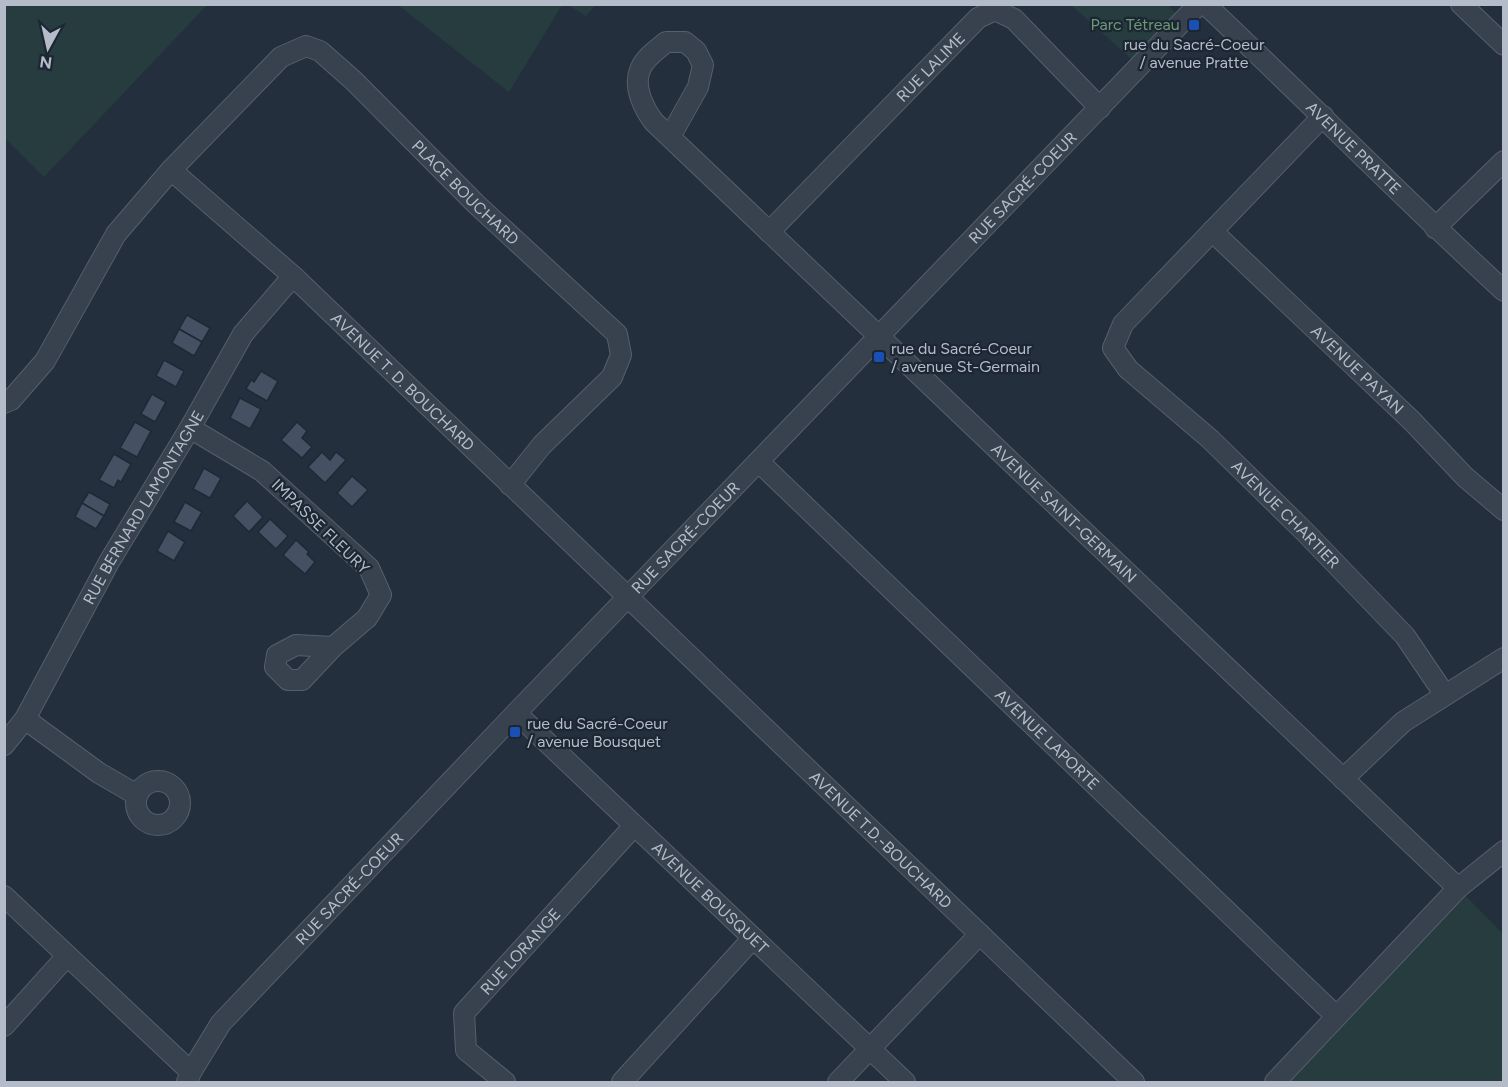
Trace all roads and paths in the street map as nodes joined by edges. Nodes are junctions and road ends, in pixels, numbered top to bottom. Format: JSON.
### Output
{"nodes":[{"id":1,"x":1199,"y":4,"type":"edge"},
{"id":2,"x":1205,"y":4,"type":"edge"},
{"id":3,"x":1461,"y":4,"type":"edge"},
{"id":4,"x":1503,"y":45,"type":"edge"},
{"id":5,"x":1100,"y":108,"type":"junction"},
{"id":6,"x":1323,"y":116,"type":"junction"},
{"id":7,"x":670,"y":137,"type":"junction"},
{"id":8,"x":1503,"y":161,"type":"edge"},
{"id":9,"x":171,"y":170,"type":"junction"},
{"id":10,"x":1435,"y":228,"type":"junction"},
{"id":11,"x":1212,"y":231,"type":"junction"},
{"id":12,"x":769,"y":232,"type":"junction"},
{"id":13,"x":292,"y":276,"type":"junction"},
{"id":14,"x":1503,"y":291,"type":"edge"},
{"id":15,"x":879,"y":337,"type":"junction"},
{"id":16,"x":4,"y":403,"type":"edge"},
{"id":17,"x":190,"y":428,"type":"junction"},
{"id":18,"x":759,"y":462,"type":"junction"},
{"id":19,"x":510,"y":485,"type":"junction"},
{"id":20,"x":1503,"y":510,"type":"edge"},
{"id":21,"x":629,"y":597,"type":"junction"},
{"id":22,"x":333,"y":647,"type":"dead end"},
{"id":23,"x":1503,"y":658,"type":"edge"},
{"id":24,"x":1445,"y":695,"type":"junction"},
{"id":25,"x":516,"y":713,"type":"junction"},
{"id":26,"x":25,"y":719,"type":"junction"},
{"id":27,"x":4,"y":745,"type":"edge"},
{"id":28,"x":1343,"y":778,"type":"junction"},
{"id":29,"x":137,"y":795,"type":"dead end"},
{"id":30,"x":634,"y":826,"type":"junction"},
{"id":31,"x":1503,"y":851,"type":"edge"},
{"id":32,"x":1458,"y":888,"type":"junction"},
{"id":33,"x":4,"y":896,"type":"edge"},
{"id":34,"x":980,"y":934,"type":"junction"},
{"id":35,"x":753,"y":938,"type":"junction"},
{"id":36,"x":67,"y":956,"type":"junction"},
{"id":37,"x":1336,"y":1016,"type":"junction"},
{"id":38,"x":4,"y":1026,"type":"edge"},
{"id":39,"x":870,"y":1049,"type":"junction"},
{"id":40,"x":189,"y":1077,"type":"edge"},
{"id":41,"x":504,"y":1083,"type":"edge"},
{"id":42,"x":622,"y":1083,"type":"edge"},
{"id":43,"x":838,"y":1083,"type":"edge"},
{"id":44,"x":905,"y":1083,"type":"edge"},
{"id":45,"x":1134,"y":1083,"type":"edge"},
{"id":46,"x":1275,"y":1083,"type":"edge"}],
"edges":[{"from":1,"to":5,"type":"street","name":"RUE SACRÉ-COEUR"},
{"from":2,"to":6,"type":"street","name":"AVENUE PRATTE"},
{"from":3,"to":4,"type":"street"},
{"from":5,"to":12,"type":"street","name":"RUE LALIME"},
{"from":5,"to":15,"type":"street","name":"RUE SACRÉ-COEUR"},
{"from":6,"to":10,"type":"street","name":"AVENUE PRATTE"},
{"from":6,"to":11,"type":"street"},
{"from":7,"to":7,"type":"street","name":"AVENUE SAINT-GERMAIN"},
{"from":7,"to":12,"type":"street","name":"AVENUE SAINT-GERMAIN"},
{"from":8,"to":10,"type":"street"},
{"from":9,"to":13,"type":"street","name":"AVENUE T. D. BOUCHARD"},
{"from":9,"to":16,"type":"street"},
{"from":9,"to":19,"type":"street","name":"PLACE BOUCHARD"},
{"from":10,"to":14,"type":"street","name":"AVENUE PRATTE"},
{"from":11,"to":20,"type":"street","name":"AVENUE PAYAN"},
{"from":11,"to":24,"type":"street","name":"AVENUE CHARTIER"},
{"from":12,"to":15,"type":"street","name":"AVENUE SAINT-GERMAIN"},
{"from":13,"to":17,"type":"street","name":"RUE BERNARD LAMONTAGNE"},
{"from":13,"to":19,"type":"street","name":"AVENUE T. D. BOUCHARD"},
{"from":15,"to":18,"type":"street","name":"RUE SACRÉ-COEUR"},
{"from":15,"to":28,"type":"street","name":"AVENUE SAINT-GERMAIN"},
{"from":17,"to":22,"type":"street","name":"IMPASSE FLEURY"},
{"from":17,"to":26,"type":"street","name":"RUE BERNARD LAMONTAGNE"},
{"from":18,"to":21,"type":"street","name":"RUE SACRÉ-COEUR"},
{"from":18,"to":37,"type":"street","name":"AVENUE LAPORTE"},
{"from":19,"to":21,"type":"street","name":"AVENUE T. D. BOUCHARD"},
{"from":21,"to":25,"type":"street","name":"RUE SACRÉ-COEUR"},
{"from":21,"to":34,"type":"street","name":"AVENUE T.D.-BOUCHARD"},
{"from":23,"to":24,"type":"street"},
{"from":24,"to":28,"type":"street"},
{"from":25,"to":30,"type":"street","name":"AVENUE BOUSQUET"},
{"from":25,"to":40,"type":"street","name":"RUE SACRÉ-COEUR"},
{"from":26,"to":27,"type":"street","name":"RUE BERNARD LAMONTAGNE"},
{"from":26,"to":29,"type":"street"},
{"from":28,"to":32,"type":"street","name":"AVENUE SAINT-GERMAIN"},
{"from":30,"to":35,"type":"street","name":"AVENUE BOUSQUET"},
{"from":30,"to":41,"type":"street","name":"RUE LORANGE"},
{"from":31,"to":32,"type":"street"},
{"from":32,"to":37,"type":"street"},
{"from":33,"to":36,"type":"street"},
{"from":34,"to":39,"type":"street"},
{"from":34,"to":45,"type":"street","name":"AVENUE T.D.-BOUCHARD"},
{"from":35,"to":39,"type":"street","name":"AVENUE BOUSQUET"},
{"from":35,"to":42,"type":"street"},
{"from":36,"to":38,"type":"street"},
{"from":36,"to":40,"type":"street"},
{"from":37,"to":46,"type":"street"},
{"from":39,"to":43,"type":"street"},
{"from":39,"to":44,"type":"street","name":"AVENUE BOUSQUET"}]}
